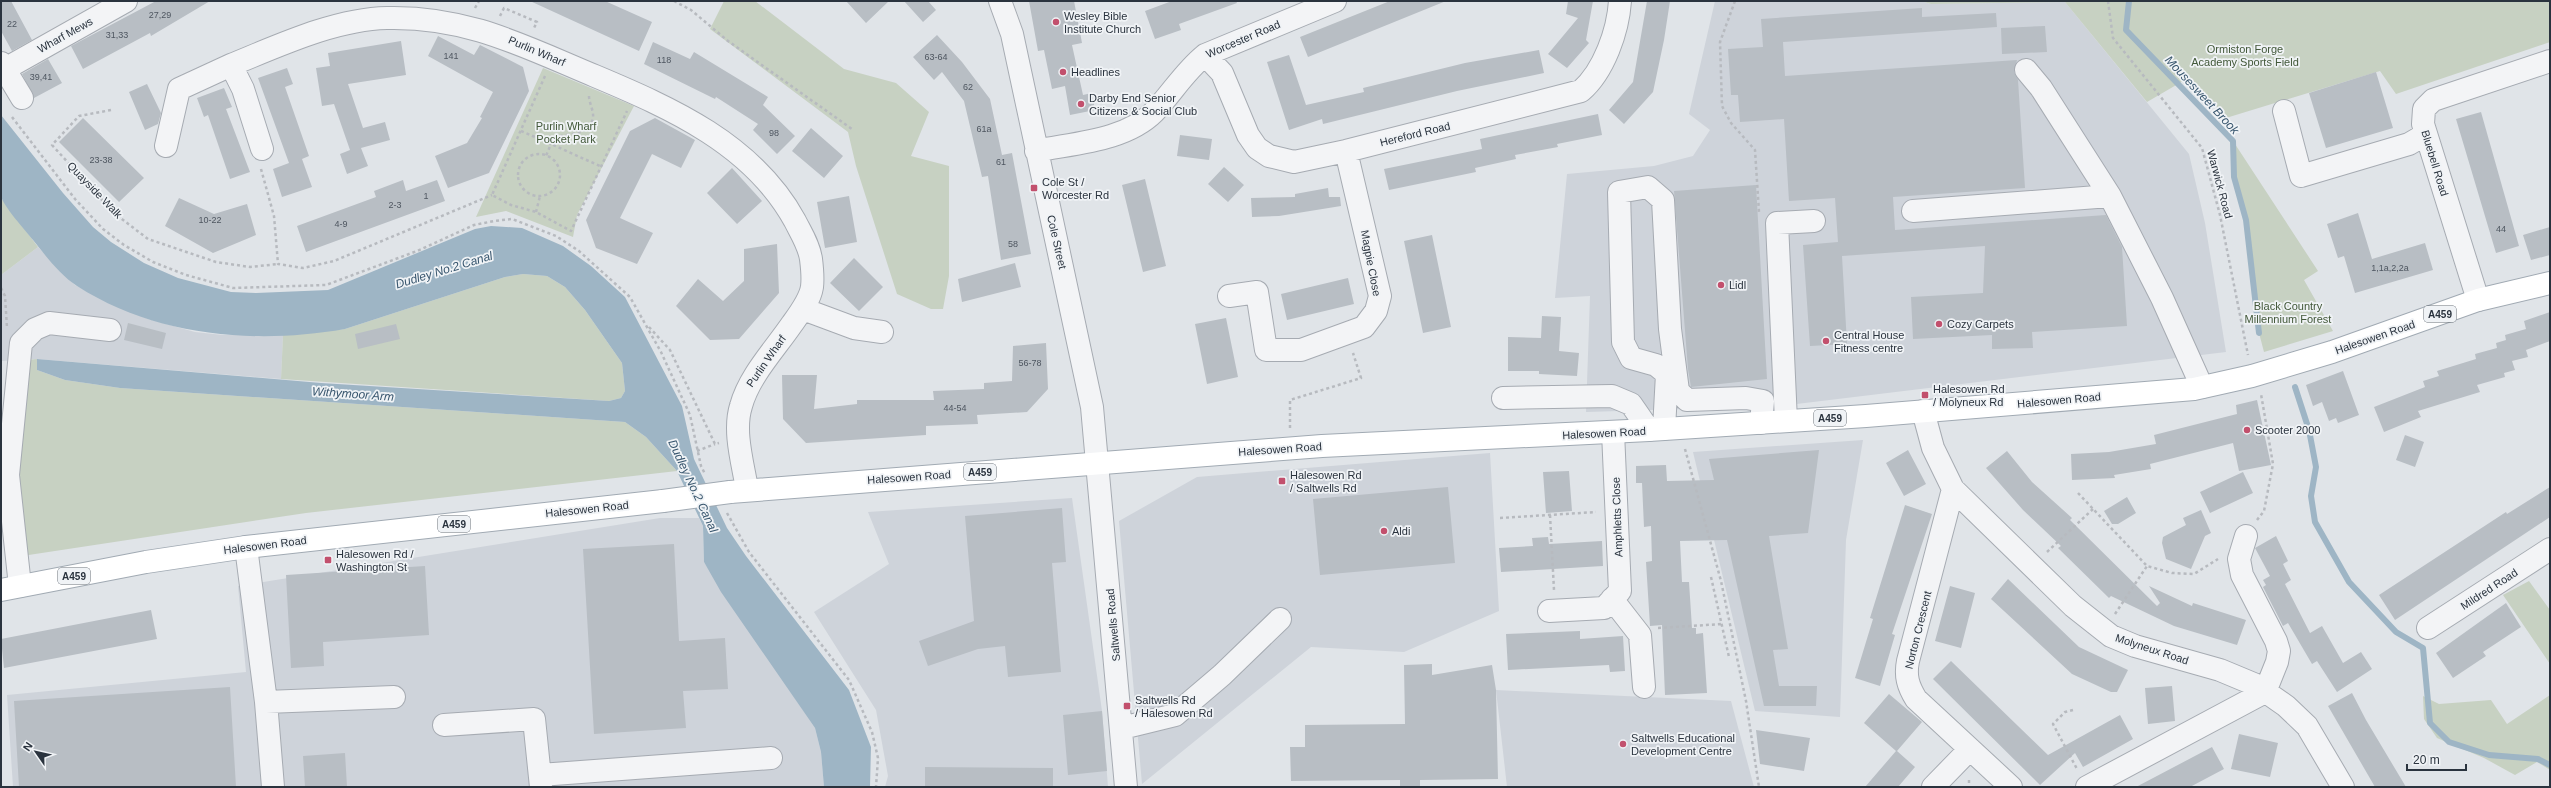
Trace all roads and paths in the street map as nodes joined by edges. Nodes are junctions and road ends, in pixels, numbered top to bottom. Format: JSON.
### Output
{"nodes":[{"id":1,"x":126,"y":1,"type":"edge"},
{"id":2,"x":674,"y":1,"type":"edge"},
{"id":3,"x":1000,"y":1,"type":"edge"},
{"id":4,"x":1335,"y":1,"type":"edge"},
{"id":5,"x":1620,"y":1,"type":"edge"},
{"id":6,"x":1735,"y":1,"type":"edge"},
{"id":7,"x":2108,"y":1,"type":"edge"},
{"id":8,"x":1205,"y":55,"type":"junction"},
{"id":9,"x":554,"y":58,"type":"junction"},
{"id":10,"x":2550,"y":61,"type":"edge"},
{"id":11,"x":231,"y":65,"type":"junction"},
{"id":12,"x":3,"y":66,"type":"edge"},
{"id":13,"x":2026,"y":70,"type":"dead end"},
{"id":14,"x":596,"y":76,"type":"junction"},
{"id":15,"x":635,"y":93,"type":"junction"},
{"id":16,"x":16,"y":107,"type":"joint"},
{"id":17,"x":111,"y":110,"type":"dead end"},
{"id":18,"x":2284,"y":111,"type":"dead end"},
{"id":19,"x":852,"y":129,"type":"dead end"},
{"id":20,"x":520,"y":131,"type":"junction"},
{"id":21,"x":2426,"y":134,"type":"junction"},
{"id":22,"x":551,"y":144,"type":"junction"},
{"id":23,"x":166,"y":146,"type":"dead end"},
{"id":24,"x":262,"y":149,"type":"joint"},
{"id":25,"x":1036,"y":151,"type":"junction"},
{"id":26,"x":1346,"y":151,"type":"junction"},
{"id":27,"x":546,"y":156,"type":"junction"},
{"id":28,"x":602,"y":167,"type":"junction"},
{"id":29,"x":492,"y":195,"type":"junction"},
{"id":30,"x":540,"y":196,"type":"junction"},
{"id":31,"x":2110,"y":196,"type":"junction"},
{"id":32,"x":1913,"y":211,"type":"dead end"},
{"id":33,"x":536,"y":212,"type":"junction"},
{"id":34,"x":1759,"y":220,"type":"dead end"},
{"id":35,"x":1814,"y":221,"type":"dead end"},
{"id":36,"x":278,"y":264,"type":"junction"},
{"id":37,"x":2550,"y":282,"type":"edge"},
{"id":38,"x":1229,"y":296,"type":"dead end"},
{"id":39,"x":2478,"y":300,"type":"junction"},
{"id":40,"x":803,"y":309,"type":"junction"},
{"id":41,"x":644,"y":322,"type":"junction"},
{"id":42,"x":110,"y":330,"type":"dead end"},
{"id":43,"x":882,"y":332,"type":"dead end"},
{"id":44,"x":1346,"y":333,"type":"junction"},
{"id":45,"x":2252,"y":376,"type":"junction"},
{"id":46,"x":2202,"y":387,"type":"junction"},
{"id":47,"x":1503,"y":398,"type":"dead end"},
{"id":48,"x":1924,"y":411,"type":"junction"},
{"id":49,"x":1786,"y":421,"type":"junction"},
{"id":50,"x":1761,"y":423,"type":"junction"},
{"id":51,"x":1663,"y":430,"type":"junction"},
{"id":52,"x":1613,"y":432,"type":"junction"},
{"id":53,"x":740,"y":438,"type":"junction"},
{"id":54,"x":715,"y":444,"type":"junction"},
{"id":55,"x":1290,"y":449,"type":"junction"},
{"id":56,"x":697,"y":451,"type":"junction"},
{"id":57,"x":1099,"y":462,"type":"junction"},
{"id":58,"x":708,"y":479,"type":"dead end"},
{"id":59,"x":1953,"y":489,"type":"junction"},
{"id":60,"x":2078,"y":493,"type":"dead end"},
{"id":61,"x":733,"y":496,"type":"junction"},
{"id":62,"x":2093,"y":509,"type":"junction"},
{"id":63,"x":1617,"y":510,"type":"junction"},
{"id":64,"x":1550,"y":515,"type":"junction"},
{"id":65,"x":1500,"y":518,"type":"dead end"},
{"id":66,"x":2246,"y":536,"type":"joint"},
{"id":67,"x":246,"y":547,"type":"junction"},
{"id":68,"x":2550,"y":549,"type":"edge"},
{"id":69,"x":2239,"y":560,"type":"junction"},
{"id":70,"x":2032,"y":566,"type":"junction"},
{"id":71,"x":2147,"y":566,"type":"junction"},
{"id":72,"x":1711,"y":576,"type":"dead end"},
{"id":73,"x":10,"y":588,"type":"edge"},
{"id":74,"x":1612,"y":599,"type":"junction"},
{"id":75,"x":1552,"y":610,"type":"joint"},
{"id":76,"x":1280,"y":619,"type":"dead end"},
{"id":77,"x":1722,"y":624,"type":"junction"},
{"id":78,"x":2428,"y":628,"type":"dead end"},
{"id":79,"x":1635,"y":629,"type":"junction"},
{"id":80,"x":2103,"y":631,"type":"junction"},
{"id":81,"x":1729,"y":657,"type":"dead end"},
{"id":82,"x":1644,"y":687,"type":"dead end"},
{"id":83,"x":2265,"y":692,"type":"junction"},
{"id":84,"x":394,"y":697,"type":"dead end"},
{"id":85,"x":266,"y":702,"type":"junction"},
{"id":86,"x":2073,"y":710,"type":"dead end"},
{"id":87,"x":444,"y":725,"type":"dead end"},
{"id":88,"x":1122,"y":728,"type":"junction"},
{"id":89,"x":1970,"y":749,"type":"junction"},
{"id":90,"x":771,"y":758,"type":"dead end"},
{"id":91,"x":541,"y":781,"type":"edge"},
{"id":92,"x":273,"y":787,"type":"edge"},
{"id":93,"x":876,"y":787,"type":"edge"},
{"id":94,"x":1126,"y":787,"type":"edge"},
{"id":95,"x":1759,"y":787,"type":"edge"},
{"id":96,"x":1933,"y":787,"type":"edge"},
{"id":97,"x":2011,"y":787,"type":"edge"},
{"id":98,"x":2087,"y":787,"type":"edge"},
{"id":99,"x":2342,"y":787,"type":"edge"}],
"edges":[{"from":1,"to":12,"type":"street","name":"Wharf Mews"},
{"from":2,"to":19,"type":"path"},
{"from":3,"to":25,"type":"street","name":"Cole Street"},
{"from":4,"to":8,"type":"street","name":"Worcester Road"},
{"from":5,"to":26,"type":"street","name":"Hereford Road"},
{"from":6,"to":34,"type":"path"},
{"from":7,"to":45,"type":"path","name":"Warwick Road"},
{"from":8,"to":25,"type":"street","name":"Worcester Road"},
{"from":8,"to":26,"type":"street","name":"Hereford Road"},
{"from":9,"to":11,"type":"street","name":"Purlin Wharf"},
{"from":9,"to":14,"type":"street","name":"Purlin Wharf"},
{"from":9,"to":20,"type":"path"},
{"from":10,"to":21,"type":"street","name":"Bluebell Road"},
{"from":11,"to":23,"type":"street"},
{"from":11,"to":24,"type":"street"},
{"from":12,"to":16,"type":"street","name":"Wharf Mews"},
{"from":13,"to":31,"type":"street"},
{"from":14,"to":15,"type":"street","name":"Purlin Wharf"},
{"from":14,"to":22,"type":"path"},
{"from":15,"to":28,"type":"path"},
{"from":15,"to":40,"type":"street","name":"Purlin Wharf"},
{"from":16,"to":41,"type":"path"},
{"from":17,"to":36,"type":"path","name":"Quayside Walk"},
{"from":18,"to":21,"type":"street"},
{"from":20,"to":22,"type":"path"},
{"from":20,"to":29,"type":"path"},
{"from":21,"to":39,"type":"street","name":"Bluebell Road"},
{"from":22,"to":27,"type":"path"},
{"from":22,"to":28,"type":"path"},
{"from":24,"to":36,"type":"path"},
{"from":25,"to":57,"type":"street","name":"Cole Street"},
{"from":26,"to":44,"type":"street","name":"Magpie Close"},
{"from":27,"to":30,"type":"path"},
{"from":27,"to":30,"type":"path"},
{"from":28,"to":33,"type":"path"},
{"from":29,"to":33,"type":"path"},
{"from":29,"to":36,"type":"path"},
{"from":30,"to":33,"type":"path"},
{"from":31,"to":32,"type":"street"},
{"from":31,"to":46,"type":"street"},
{"from":35,"to":49,"type":"street"},
{"from":37,"to":39,"type":"main road","name":"Halesowen Road","number":"A459"},
{"from":38,"to":44,"type":"street","name":"Magpie Close"},
{"from":39,"to":45,"type":"main road","name":"Halesowen Road","number":"A459"},
{"from":40,"to":43,"type":"street"},
{"from":40,"to":53,"type":"street","name":"Purlin Wharf"},
{"from":41,"to":54,"type":"path"},
{"from":41,"to":56,"type":"path"},
{"from":42,"to":73,"type":"street"},
{"from":44,"to":55,"type":"path"},
{"from":45,"to":46,"type":"main road","name":"Halesowen Road","number":"A459"},
{"from":45,"to":66,"type":"path","name":"Warwick Road"},
{"from":46,"to":48,"type":"main road","name":"Halesowen Road","number":"A459"},
{"from":47,"to":51,"type":"street"},
{"from":48,"to":49,"type":"main road","name":"Halesowen Road","number":"A459"},
{"from":48,"to":59,"type":"street","name":"Molyneux Road"},
{"from":49,"to":50,"type":"main road","name":"Halesowen Road","number":"A459"},
{"from":50,"to":51,"type":"main road","name":"Halesowen Road","number":"A459"},
{"from":50,"to":51,"type":"street"},
{"from":51,"to":52,"type":"main road","name":"Halesowen Road","number":"A459"},
{"from":51,"to":95,"type":"path"},
{"from":52,"to":55,"type":"main road","name":"Halesowen Road","number":"A459"},
{"from":52,"to":63,"type":"street","name":"Amphletts Close"},
{"from":53,"to":54,"type":"path"},
{"from":53,"to":61,"type":"street","name":"Purlin Wharf"},
{"from":54,"to":56,"type":"path"},
{"from":55,"to":57,"type":"main road","name":"Halesowen Road","number":"A459"},
{"from":56,"to":58,"type":"path"},
{"from":57,"to":61,"type":"main road","name":"Halesowen Road","number":"A459"},
{"from":57,"to":88,"type":"street","name":"Saltwells Road"},
{"from":59,"to":70,"type":"street","name":"Molyneux Road"},
{"from":59,"to":89,"type":"street","name":"Norton Crescent"},
{"from":60,"to":62,"type":"path"},
{"from":61,"to":67,"type":"main road","name":"Halesowen Road","number":"A459","bridge":true},
{"from":61,"to":93,"type":"path"},
{"from":62,"to":70,"type":"path"},
{"from":62,"to":71,"type":"path"},
{"from":63,"to":64,"type":"path"},
{"from":63,"to":74,"type":"street","name":"Amphletts Close"},
{"from":64,"to":65,"type":"path"},
{"from":64,"to":75,"type":"path"},
{"from":66,"to":69,"type":"street"},
{"from":67,"to":73,"type":"main road","name":"Halesowen Road","number":"A459"},
{"from":67,"to":85,"type":"street"},
{"from":68,"to":78,"type":"street","name":"Mildred Road"},
{"from":69,"to":71,"type":"path"},
{"from":69,"to":83,"type":"street"},
{"from":70,"to":80,"type":"street","name":"Molyneux Road"},
{"from":71,"to":80,"type":"path"},
{"from":72,"to":77,"type":"path"},
{"from":74,"to":75,"type":"street"},
{"from":74,"to":79,"type":"street"},
{"from":76,"to":88,"type":"street"},
{"from":77,"to":79,"type":"path"},
{"from":77,"to":81,"type":"path"},
{"from":79,"to":82,"type":"street"},
{"from":80,"to":83,"type":"street","name":"Molyneux Road"},
{"from":83,"to":98,"type":"street"},
{"from":83,"to":99,"type":"street","name":"Molyneux Road"},
{"from":84,"to":85,"type":"street"},
{"from":85,"to":92,"type":"street"},
{"from":86,"to":98,"type":"path"},
{"from":87,"to":91,"type":"street"},
{"from":88,"to":94,"type":"street","name":"Saltwells Road"},
{"from":89,"to":96,"type":"street"},
{"from":89,"to":97,"type":"street","name":"Norton Crescent"},
{"from":90,"to":91,"type":"street"}]}
